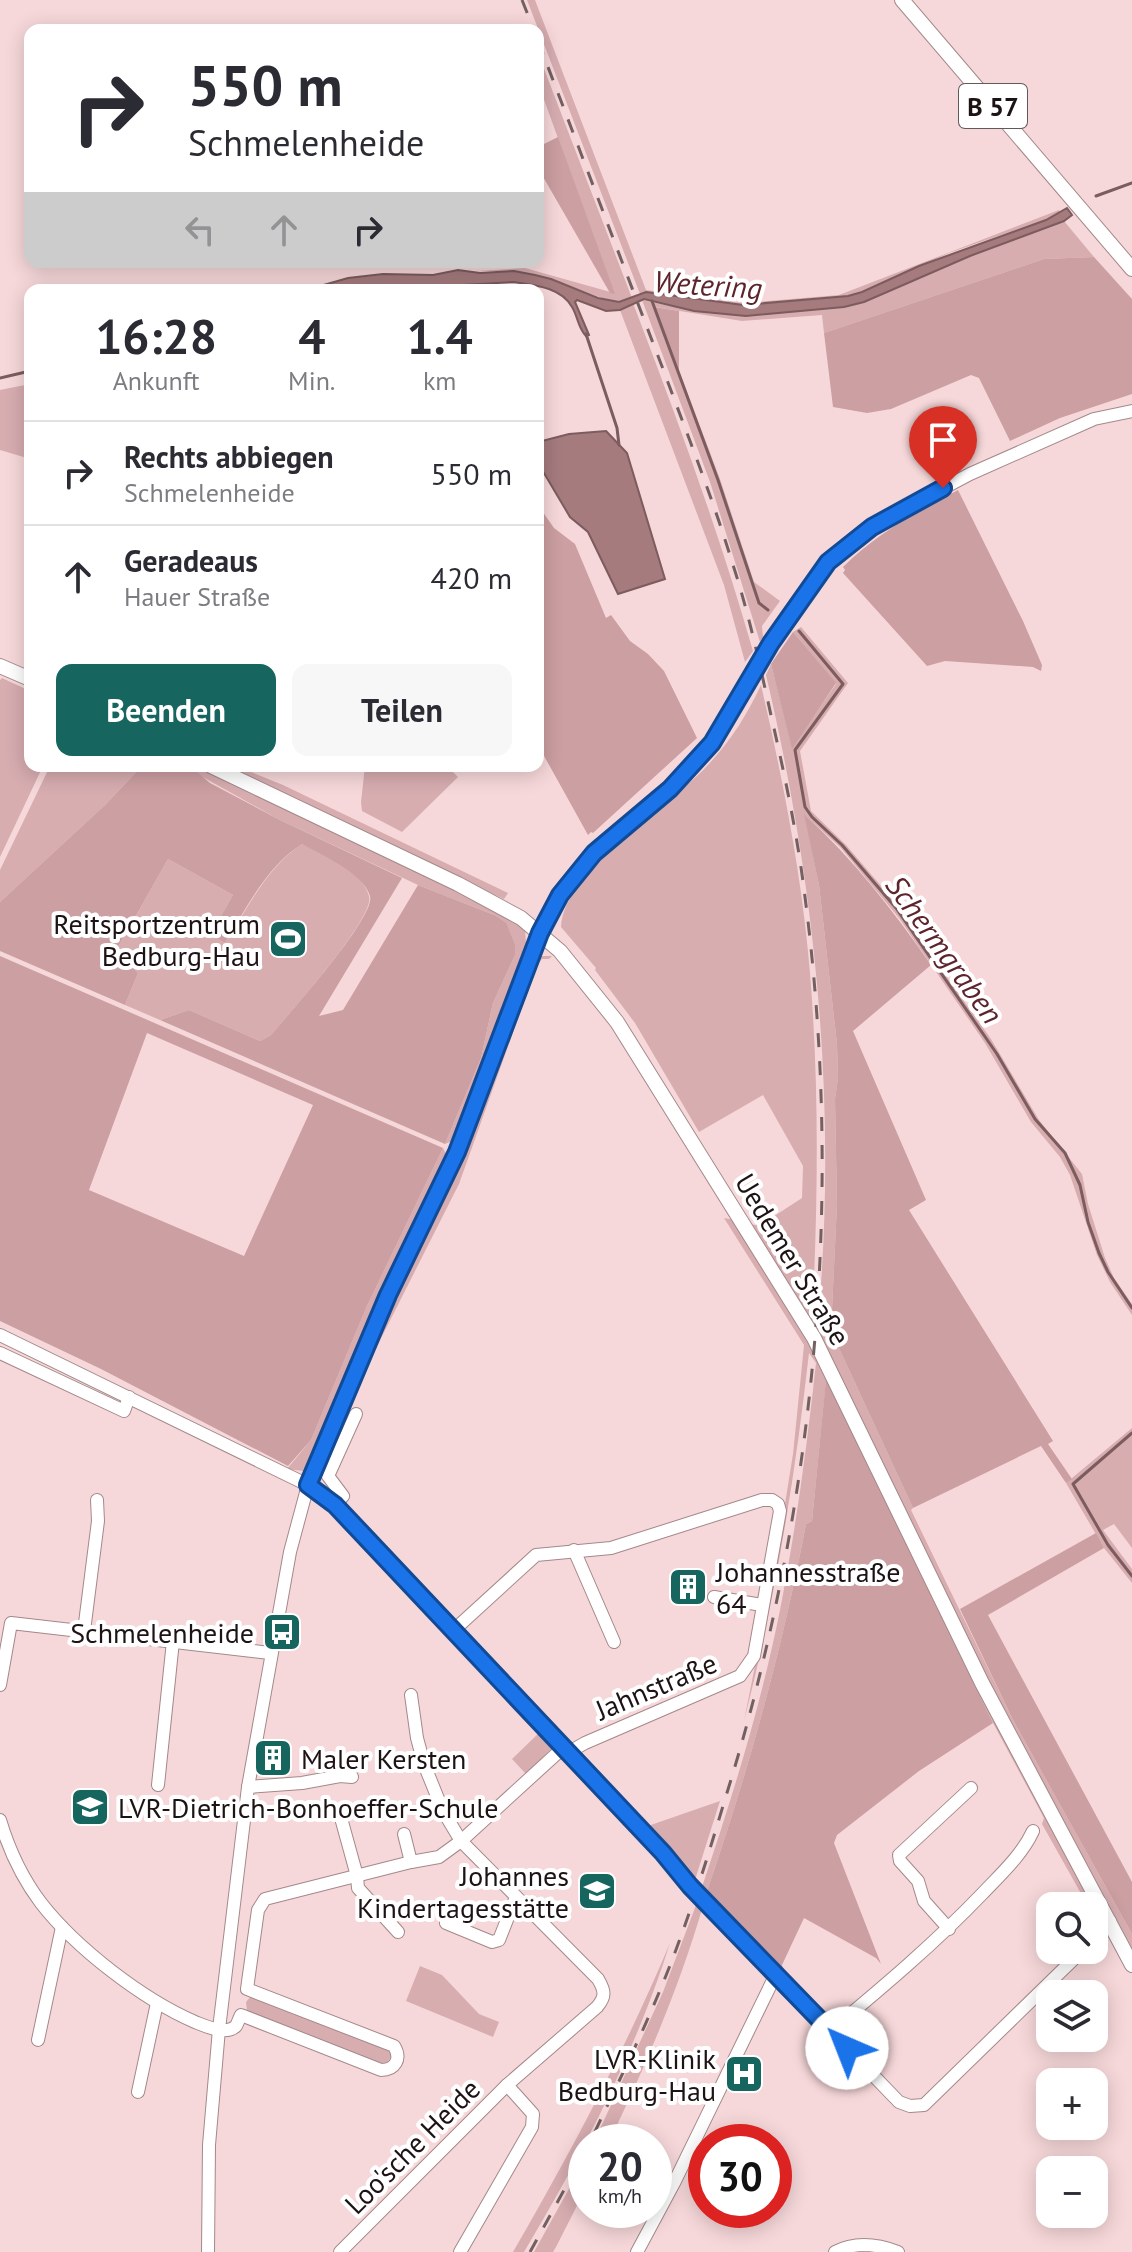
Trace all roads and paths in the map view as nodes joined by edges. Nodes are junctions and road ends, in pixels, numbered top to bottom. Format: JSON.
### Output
{"nodes":[{"id":1,"x":902,"y":0,"type":"edge"},
{"id":2,"x":1132,"y":269,"type":"edge"},
{"id":3,"x":1132,"y":411,"type":"edge"},
{"id":4,"x":0,"y":666,"type":"edge"},
{"id":5,"x":24,"y":676,"type":"edge"},
{"id":6,"x":224,"y":772,"type":"edge"},
{"id":7,"x":540,"y":933,"type":"junction"},
{"id":8,"x":0,"y":1335,"type":"edge"},
{"id":9,"x":0,"y":1353,"type":"edge"},
{"id":10,"x":129,"y":1397,"type":"junction"},
{"id":11,"x":356,"y":1414,"type":"dead end"},
{"id":12,"x":308,"y":1485,"type":"junction"},
{"id":13,"x":97,"y":1500,"type":"dead end"},
{"id":14,"x":335,"y":1505,"type":"junction"},
{"id":15,"x":574,"y":1550,"type":"junction"},
{"id":16,"x":714,"y":1597,"type":"dead end"},
{"id":17,"x":762,"y":1605,"type":"junction"},
{"id":18,"x":6,"y":1622,"type":"edge"},
{"id":19,"x":454,"y":1630,"type":"junction"},
{"id":20,"x":84,"y":1631,"type":"junction"},
{"id":21,"x":173,"y":1641,"type":"junction"},
{"id":22,"x":614,"y":1642,"type":"dead end"},
{"id":23,"x":270,"y":1653,"type":"junction"},
{"id":24,"x":0,"y":1685,"type":"edge"},
{"id":25,"x":411,"y":1695,"type":"dead end"},
{"id":26,"x":566,"y":1750,"type":"junction"},
{"id":27,"x":352,"y":1777,"type":"dead end"},
{"id":28,"x":158,"y":1785,"type":"dead end"},
{"id":29,"x":248,"y":1787,"type":"junction"},
{"id":30,"x":971,"y":1788,"type":"dead end"},
{"id":31,"x":341,"y":1818,"type":"dead end"},
{"id":32,"x":0,"y":1820,"type":"edge"},
{"id":33,"x":1033,"y":1831,"type":"dead end"},
{"id":34,"x":404,"y":1834,"type":"dead end"},
{"id":35,"x":461,"y":1841,"type":"junction"},
{"id":36,"x":411,"y":1862,"type":"junction"},
{"id":37,"x":357,"y":1876,"type":"junction"},
{"id":38,"x":516,"y":1897,"type":"junction"},
{"id":39,"x":1110,"y":1921,"type":"junction"},
{"id":40,"x":446,"y":1923,"type":"dead end"},
{"id":41,"x":1108,"y":1923,"type":"edge"},
{"id":42,"x":62,"y":1927,"type":"junction"},
{"id":43,"x":949,"y":1929,"type":"junction"},
{"id":44,"x":398,"y":1932,"type":"dead end"},
{"id":45,"x":1069,"y":1964,"type":"edge"},
{"id":46,"x":1132,"y":1965,"type":"edge"},
{"id":47,"x":776,"y":1974,"type":"junction"},
{"id":48,"x":247,"y":1989,"type":"junction"},
{"id":49,"x":157,"y":2003,"type":"junction"},
{"id":50,"x":241,"y":2015,"type":"junction"},
{"id":51,"x":219,"y":2029,"type":"junction"},
{"id":52,"x":830,"y":2031,"type":"junction"},
{"id":53,"x":38,"y":2040,"type":"dead end"},
{"id":54,"x":507,"y":2085,"type":"junction"},
{"id":55,"x":138,"y":2092,"type":"dead end"},
{"id":56,"x":351,"y":2241,"type":"junction"},
{"id":57,"x":208,"y":2252,"type":"edge"},
{"id":58,"x":340,"y":2252,"type":"edge"},
{"id":59,"x":363,"y":2252,"type":"edge"},
{"id":60,"x":460,"y":2252,"type":"edge"},
{"id":61,"x":637,"y":2252,"type":"edge"},
{"id":62,"x":835,"y":2252,"type":"edge"},
{"id":63,"x":898,"y":2252,"type":"edge"}],
"edges":[{"from":1,"to":2,"type":"main road","number":"B 57"},
{"from":3,"to":7,"type":"street"},
{"from":4,"to":5,"type":"main road"},
{"from":6,"to":7,"type":"main road","name":"Uedemer Straße"},
{"from":7,"to":12,"type":"street"},
{"from":7,"to":39,"type":"main road","name":"Uedemer Straße"},
{"from":8,"to":10,"type":"street"},
{"from":9,"to":10,"type":"street"},
{"from":10,"to":12,"type":"street"},
{"from":11,"to":14,"type":"street"},
{"from":12,"to":14,"type":"street"},
{"from":12,"to":23,"type":"street"},
{"from":13,"to":20,"type":"street"},
{"from":14,"to":19,"type":"street"},
{"from":15,"to":17,"type":"street"},
{"from":15,"to":19,"type":"street"},
{"from":15,"to":22,"type":"street"},
{"from":16,"to":17,"type":"street"},
{"from":17,"to":26,"type":"street","name":"Jahnstraße"},
{"from":18,"to":20,"type":"street"},
{"from":18,"to":24,"type":"street"},
{"from":19,"to":26,"type":"street"},
{"from":20,"to":21,"type":"street"},
{"from":21,"to":23,"type":"street"},
{"from":21,"to":28,"type":"street"},
{"from":23,"to":29,"type":"street"},
{"from":25,"to":35,"type":"street","name":"Loo'sche Heide"},
{"from":26,"to":35,"type":"street","name":"Jahnstraße"},
{"from":26,"to":47,"type":"street"},
{"from":27,"to":29,"type":"street"},
{"from":29,"to":51,"type":"street"},
{"from":30,"to":43,"type":"street"},
{"from":31,"to":37,"type":"street"},
{"from":32,"to":42,"type":"street"},
{"from":33,"to":43,"type":"street"},
{"from":34,"to":36,"type":"street"},
{"from":35,"to":36,"type":"street","name":"Jahnstraße"},
{"from":35,"to":38,"type":"street","name":"Loo'sche Heide"},
{"from":36,"to":37,"type":"street","name":"Jahnstraße"},
{"from":37,"to":44,"type":"street"},
{"from":37,"to":48,"type":"street","name":"Jahnstraße"},
{"from":38,"to":40,"type":"street"},
{"from":38,"to":54,"type":"street","name":"Loo'sche Heide"},
{"from":39,"to":41,"type":"street"},
{"from":39,"to":46,"type":"main road","name":"Uedemer Straße"},
{"from":42,"to":49,"type":"street"},
{"from":42,"to":53,"type":"street"},
{"from":43,"to":52,"type":"street"},
{"from":45,"to":52,"type":"street"},
{"from":47,"to":52,"type":"street"},
{"from":47,"to":61,"type":"street"},
{"from":48,"to":50,"type":"street"},
{"from":48,"to":50,"type":"street"},
{"from":49,"to":51,"type":"street"},
{"from":49,"to":55,"type":"street"},
{"from":50,"to":51,"type":"street"},
{"from":51,"to":57,"type":"street"},
{"from":54,"to":56,"type":"street","name":"Loo'sche Heide"},
{"from":54,"to":60,"type":"street","name":"Loo'sche Heide"},
{"from":56,"to":58,"type":"street","name":"Loo'sche Heide"},
{"from":56,"to":59,"type":"street","name":"Loo'sche Heide"},
{"from":62,"to":63,"type":"street"}]}
